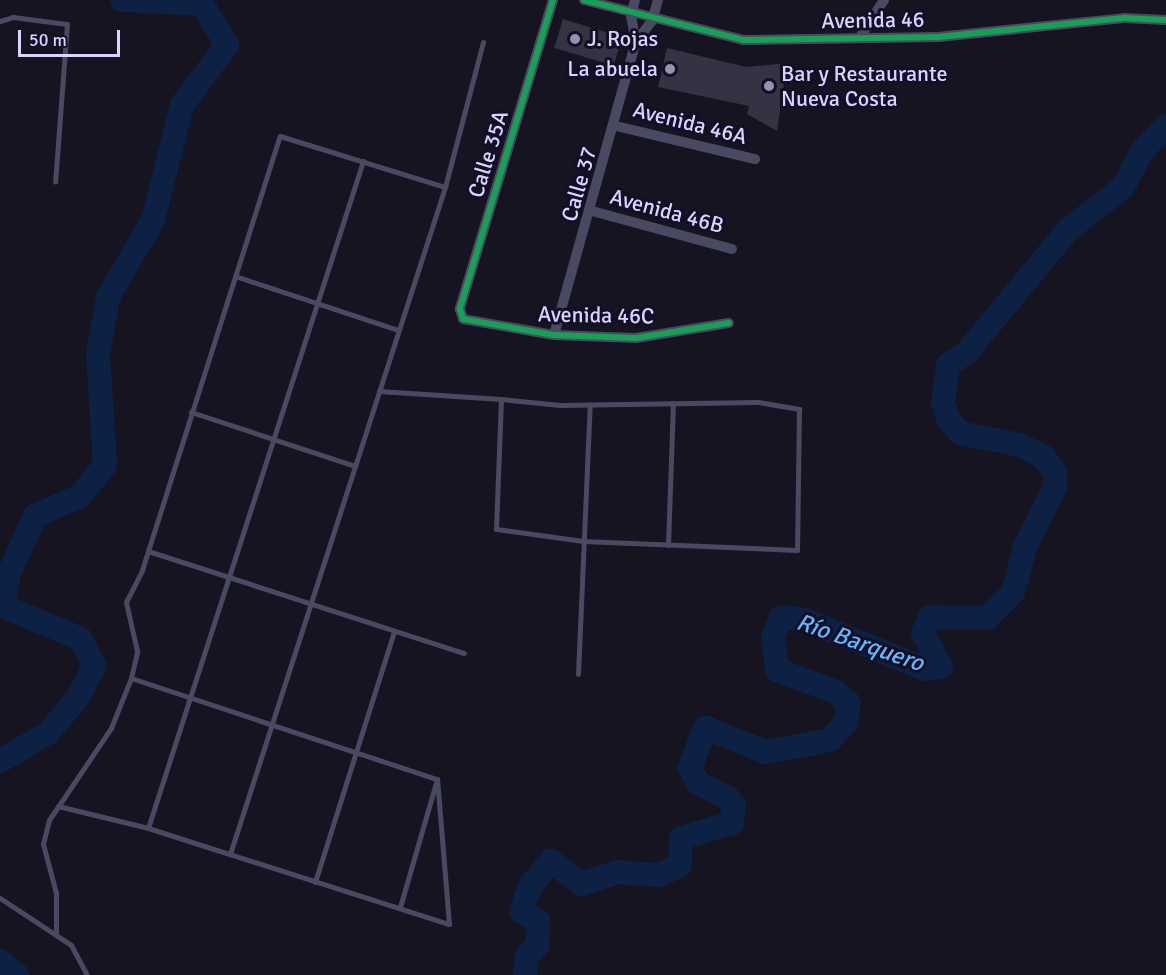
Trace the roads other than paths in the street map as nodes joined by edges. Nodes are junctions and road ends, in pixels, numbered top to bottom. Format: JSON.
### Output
{"nodes":[{"id":1,"x":553,"y":0,"type":"edge"},
{"id":2,"x":584,"y":0,"type":"edge"},
{"id":3,"x":635,"y":0,"type":"edge"},
{"id":4,"x":658,"y":0,"type":"edge"},
{"id":5,"x":884,"y":0,"type":"edge"},
{"id":6,"x":631,"y":15,"type":"junction"},
{"id":7,"x":1166,"y":20,"type":"edge"},
{"id":8,"x":0,"y":21,"type":"edge"},
{"id":9,"x":652,"y":21,"type":"junction"},
{"id":10,"x":860,"y":37,"type":"junction"},
{"id":11,"x":483,"y":42,"type":"dead end"},
{"id":12,"x":636,"y":42,"type":"junction"},
{"id":13,"x":616,"y":126,"type":"junction"},
{"id":14,"x":755,"y":159,"type":"dead end"},
{"id":15,"x":363,"y":161,"type":"junction"},
{"id":16,"x":55,"y":182,"type":"dead end"},
{"id":17,"x":445,"y":187,"type":"junction"},
{"id":18,"x":592,"y":211,"type":"junction"},
{"id":19,"x":732,"y":249,"type":"dead end"},
{"id":20,"x":235,"y":276,"type":"junction"},
{"id":21,"x":318,"y":302,"type":"junction"},
{"id":22,"x":463,"y":319,"type":"joint"},
{"id":23,"x":729,"y":323,"type":"dead end"},
{"id":24,"x":398,"y":330,"type":"junction"},
{"id":25,"x":554,"y":335,"type":"junction"},
{"id":26,"x":379,"y":391,"type":"junction"},
{"id":27,"x":501,"y":399,"type":"junction"},
{"id":28,"x":673,"y":403,"type":"junction"},
{"id":29,"x":590,"y":404,"type":"junction"},
{"id":30,"x":191,"y":412,"type":"junction"},
{"id":31,"x":275,"y":438,"type":"junction"},
{"id":32,"x":355,"y":466,"type":"junction"},
{"id":33,"x":583,"y":541,"type":"junction"},
{"id":34,"x":668,"y":545,"type":"junction"},
{"id":35,"x":148,"y":551,"type":"junction"},
{"id":36,"x":230,"y":579,"type":"junction"},
{"id":37,"x":310,"y":604,"type":"junction"},
{"id":38,"x":394,"y":631,"type":"junction"},
{"id":39,"x":464,"y":653,"type":"dead end"},
{"id":40,"x":578,"y":674,"type":"dead end"},
{"id":41,"x":131,"y":678,"type":"junction"},
{"id":42,"x":192,"y":699,"type":"junction"},
{"id":43,"x":272,"y":723,"type":"junction"},
{"id":44,"x":355,"y":751,"type":"junction"},
{"id":45,"x":437,"y":779,"type":"junction"},
{"id":46,"x":58,"y":806,"type":"junction"},
{"id":47,"x":148,"y":828,"type":"junction"},
{"id":48,"x":230,"y":854,"type":"junction"},
{"id":49,"x":315,"y":882,"type":"junction"},
{"id":50,"x":0,"y":898,"type":"edge"},
{"id":51,"x":400,"y":907,"type":"junction"},
{"id":52,"x":56,"y":934,"type":"junction"},
{"id":53,"x":87,"y":975,"type":"edge"}],
"edges":[{"from":1,"to":22,"type":"street","name":"Calle 35A"},
{"from":2,"to":6,"type":"street","name":"Avenida 46"},
{"from":3,"to":6,"type":"street","name":"Calle 37"},
{"from":4,"to":9,"type":"street","name":"Calle 37"},
{"from":5,"to":10,"type":"street"},
{"from":6,"to":9,"type":"street","name":"Avenida 46"},
{"from":6,"to":12,"type":"street","name":"Calle 37"},
{"from":7,"to":10,"type":"street","name":"Avenida 46"},
{"from":8,"to":16,"type":"lane"},
{"from":9,"to":10,"type":"street","name":"Avenida 46"},
{"from":9,"to":12,"type":"street","name":"Calle 37"},
{"from":11,"to":17,"type":"lane"},
{"from":12,"to":13,"type":"street","name":"Calle 37"},
{"from":13,"to":14,"type":"street","name":"Avenida 46A"},
{"from":13,"to":18,"type":"street","name":"Calle 37"},
{"from":15,"to":17,"type":"lane"},
{"from":15,"to":20,"type":"lane"},
{"from":15,"to":21,"type":"lane"},
{"from":17,"to":24,"type":"lane"},
{"from":18,"to":19,"type":"street","name":"Avenida 46B"},
{"from":18,"to":25,"type":"street","name":"Calle 37"},
{"from":20,"to":21,"type":"lane"},
{"from":20,"to":30,"type":"lane"},
{"from":21,"to":24,"type":"lane"},
{"from":21,"to":31,"type":"lane"},
{"from":22,"to":25,"type":"street","name":"Avenida 46C"},
{"from":23,"to":25,"type":"street","name":"Avenida 46C"},
{"from":24,"to":26,"type":"lane"},
{"from":26,"to":27,"type":"lane"},
{"from":26,"to":32,"type":"lane"},
{"from":27,"to":29,"type":"lane"},
{"from":27,"to":33,"type":"lane"},
{"from":28,"to":29,"type":"lane"},
{"from":28,"to":34,"type":"lane"},
{"from":28,"to":34,"type":"lane"},
{"from":29,"to":33,"type":"lane"},
{"from":30,"to":31,"type":"lane"},
{"from":30,"to":35,"type":"lane"},
{"from":31,"to":32,"type":"lane"},
{"from":31,"to":36,"type":"lane"},
{"from":32,"to":37,"type":"lane"},
{"from":33,"to":34,"type":"lane"},
{"from":33,"to":40,"type":"lane"},
{"from":35,"to":36,"type":"lane"},
{"from":35,"to":41,"type":"lane"},
{"from":36,"to":37,"type":"lane"},
{"from":36,"to":42,"type":"lane"},
{"from":37,"to":38,"type":"lane"},
{"from":37,"to":43,"type":"lane"},
{"from":38,"to":39,"type":"lane"},
{"from":38,"to":44,"type":"lane"},
{"from":41,"to":42,"type":"lane"},
{"from":41,"to":46,"type":"lane"},
{"from":42,"to":43,"type":"lane"},
{"from":42,"to":47,"type":"lane"},
{"from":43,"to":44,"type":"lane"},
{"from":43,"to":48,"type":"lane"},
{"from":44,"to":45,"type":"lane"},
{"from":44,"to":49,"type":"lane"},
{"from":45,"to":51,"type":"lane"},
{"from":45,"to":51,"type":"lane"},
{"from":46,"to":47,"type":"lane"},
{"from":46,"to":52,"type":"lane"},
{"from":47,"to":48,"type":"lane"},
{"from":48,"to":49,"type":"lane"},
{"from":49,"to":51,"type":"lane"},
{"from":50,"to":52,"type":"lane"},
{"from":52,"to":53,"type":"lane"}]}
